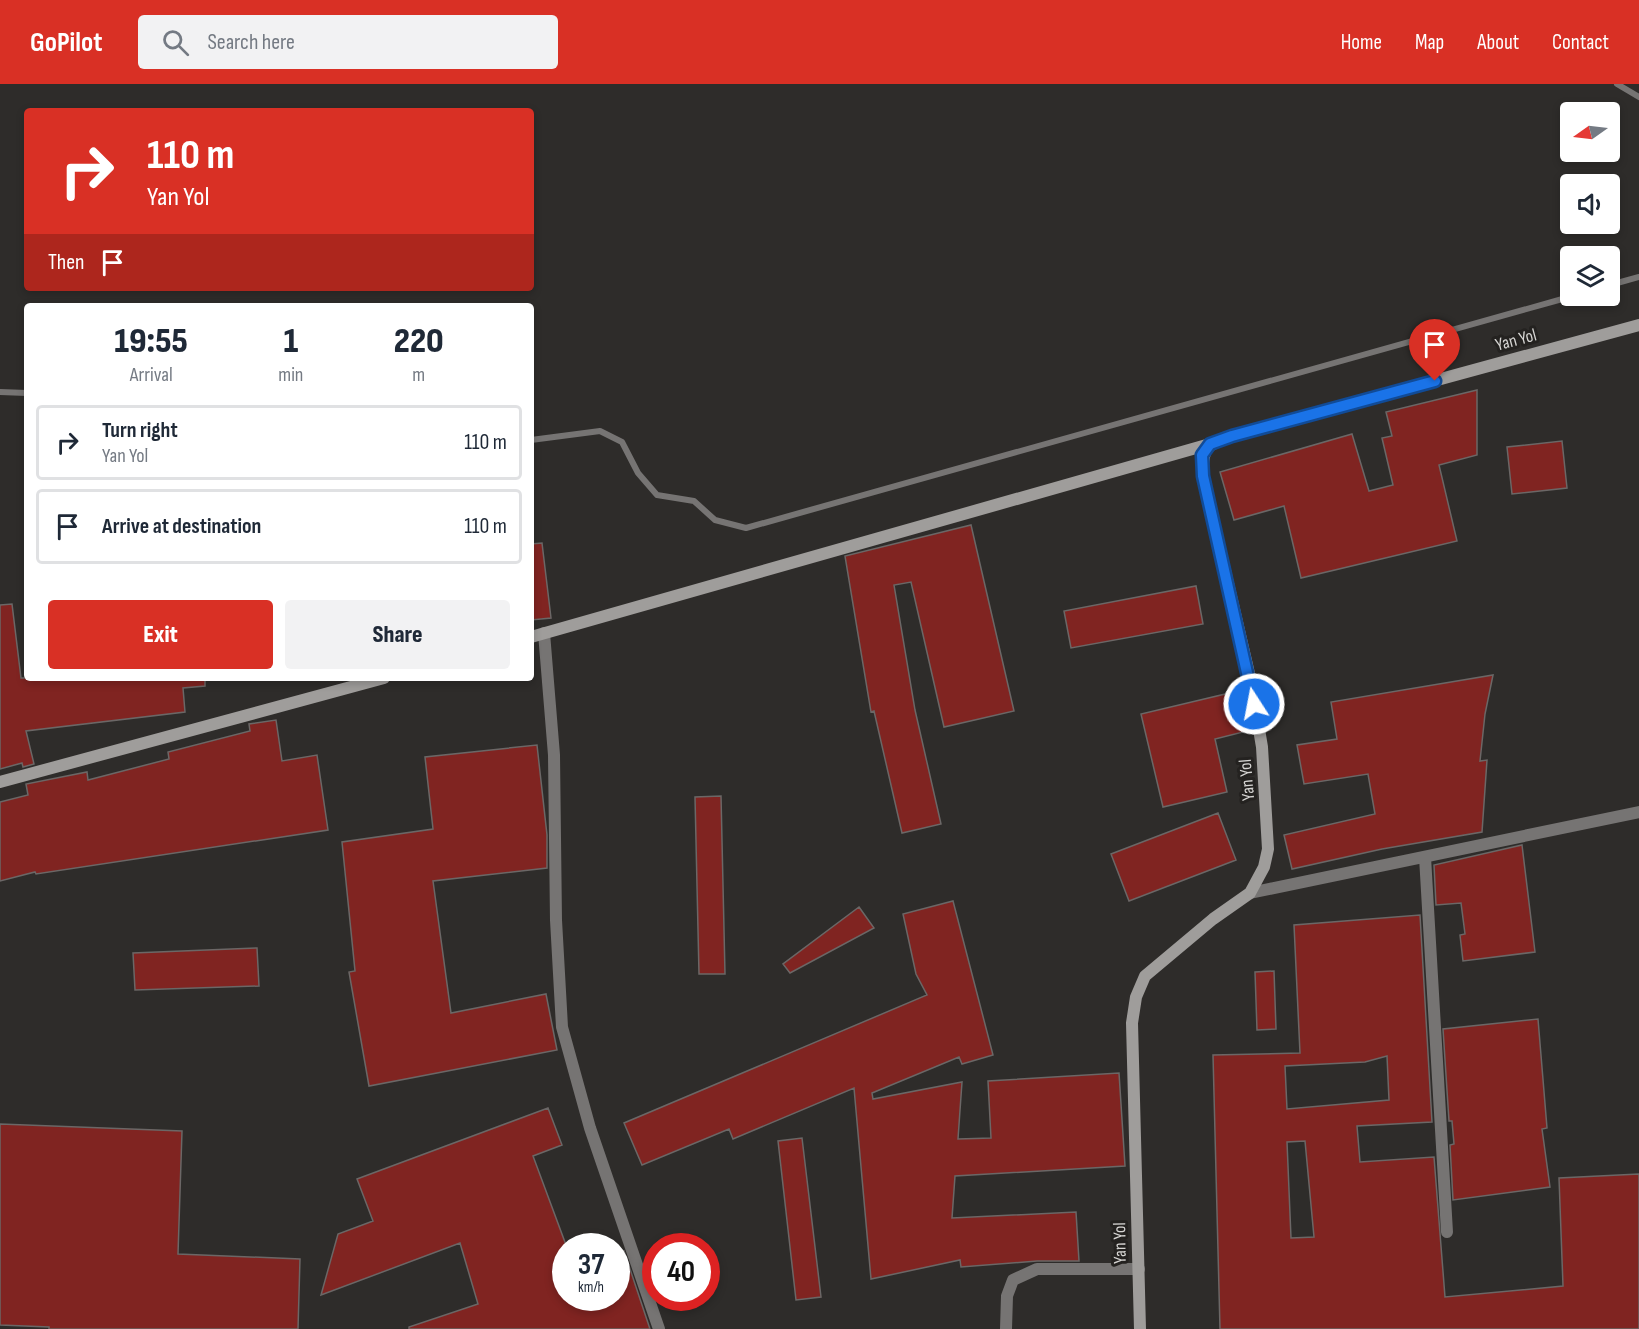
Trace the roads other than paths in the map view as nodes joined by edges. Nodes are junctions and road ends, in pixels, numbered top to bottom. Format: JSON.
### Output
{"nodes":[{"id":1,"x":1617,"y":84,"type":"edge"},
{"id":2,"x":1639,"y":97,"type":"edge"},
{"id":3,"x":1639,"y":277,"type":"edge"},
{"id":4,"x":1620,"y":282,"type":"edge"},
{"id":5,"x":1560,"y":300,"type":"edge"},
{"id":6,"x":1639,"y":325,"type":"edge"},
{"id":7,"x":0,"y":392,"type":"edge"},
{"id":8,"x":24,"y":393,"type":"edge"},
{"id":9,"x":534,"y":440,"type":"edge"},
{"id":10,"x":1210,"y":444,"type":"junction"},
{"id":11,"x":544,"y":633,"type":"junction"},
{"id":12,"x":534,"y":636,"type":"edge"},
{"id":13,"x":373,"y":681,"type":"edge"},
{"id":14,"x":0,"y":782,"type":"edge"},
{"id":15,"x":1639,"y":812,"type":"edge"},
{"id":16,"x":1425,"y":857,"type":"junction"},
{"id":17,"x":1250,"y":893,"type":"junction"},
{"id":18,"x":1447,"y":1232,"type":"dead end"},
{"id":19,"x":1139,"y":1269,"type":"junction"},
{"id":20,"x":659,"y":1329,"type":"edge"},
{"id":21,"x":1006,"y":1329,"type":"edge"},
{"id":22,"x":1140,"y":1329,"type":"edge"}],
"edges":[{"from":1,"to":2,"type":"lane"},
{"from":3,"to":4,"type":"lane"},
{"from":5,"to":9,"type":"lane"},
{"from":6,"to":10,"type":"street","name":"Yan Yol"},
{"from":7,"to":8,"type":"lane"},
{"from":10,"to":11,"type":"street"},
{"from":10,"to":17,"type":"street","name":"Yan Yol"},
{"from":11,"to":12,"type":"street"},
{"from":11,"to":20,"type":"street"},
{"from":13,"to":14,"type":"street"},
{"from":15,"to":16,"type":"street"},
{"from":16,"to":17,"type":"street"},
{"from":16,"to":18,"type":"street"},
{"from":17,"to":19,"type":"street","name":"Yan Yol"},
{"from":19,"to":21,"type":"street"},
{"from":19,"to":22,"type":"street","name":"Yan Yol"}]}
